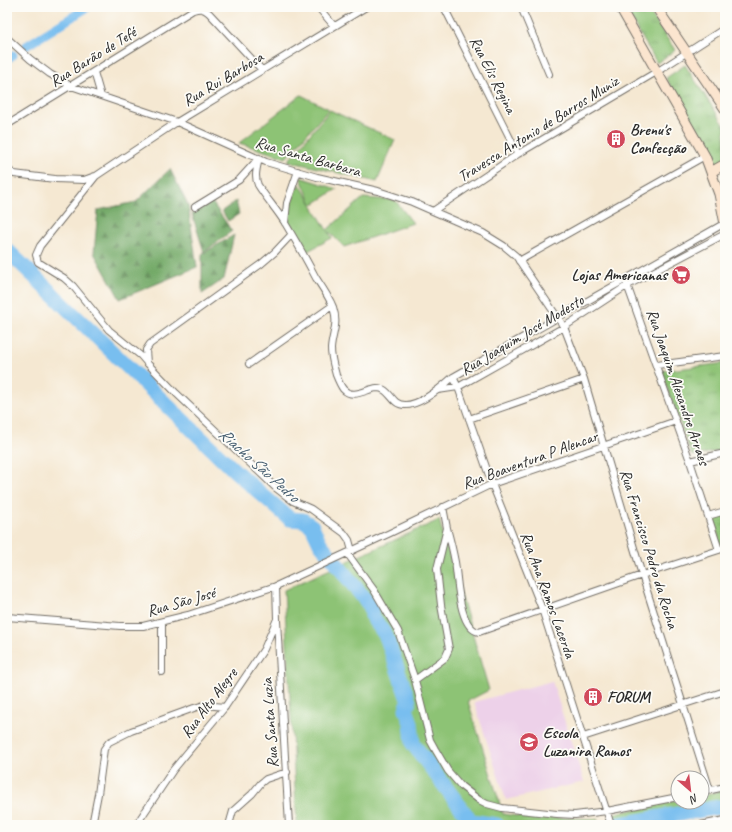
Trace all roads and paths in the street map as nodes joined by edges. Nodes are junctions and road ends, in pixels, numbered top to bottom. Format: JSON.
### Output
{"nodes":[{"id":1,"x":318,"y":7,"type":"edge"},
{"id":2,"x":366,"y":7,"type":"edge"},
{"id":3,"x":444,"y":7,"type":"edge"},
{"id":4,"x":521,"y":7,"type":"edge"},
{"id":5,"x":620,"y":7,"type":"edge"},
{"id":6,"x":656,"y":7,"type":"edge"},
{"id":7,"x":334,"y":26,"type":"junction"},
{"id":8,"x":725,"y":28,"type":"edge"},
{"id":9,"x":7,"y":38,"type":"edge"},
{"id":10,"x":686,"y":53,"type":"junction"},
{"id":11,"x":262,"y":70,"type":"junction"},
{"id":12,"x":658,"y":71,"type":"junction"},
{"id":13,"x":94,"y":72,"type":"junction"},
{"id":14,"x":549,"y":74,"type":"dead end"},
{"id":15,"x":72,"y":86,"type":"junction"},
{"id":16,"x":101,"y":96,"type":"junction"},
{"id":17,"x":725,"y":109,"type":"edge"},
{"id":18,"x":177,"y":122,"type":"junction"},
{"id":19,"x":7,"y":125,"type":"edge"},
{"id":20,"x":518,"y":154,"type":"junction"},
{"id":21,"x":705,"y":156,"type":"junction"},
{"id":22,"x":259,"y":158,"type":"junction"},
{"id":23,"x":725,"y":164,"type":"edge"},
{"id":24,"x":7,"y":169,"type":"edge"},
{"id":25,"x":298,"y":171,"type":"junction"},
{"id":26,"x":711,"y":172,"type":"junction"},
{"id":27,"x":96,"y":176,"type":"junction"},
{"id":28,"x":195,"y":207,"type":"dead end"},
{"id":29,"x":433,"y":211,"type":"junction"},
{"id":30,"x":285,"y":223,"type":"junction"},
{"id":31,"x":725,"y":224,"type":"edge"},
{"id":32,"x":725,"y":234,"type":"edge"},
{"id":33,"x":291,"y":235,"type":"junction"},
{"id":34,"x":519,"y":261,"type":"junction"},
{"id":35,"x":624,"y":279,"type":"junction"},
{"id":36,"x":628,"y":286,"type":"junction"},
{"id":37,"x":332,"y":306,"type":"junction"},
{"id":38,"x":558,"y":317,"type":"junction"},
{"id":39,"x":564,"y":327,"type":"junction"},
{"id":40,"x":725,"y":356,"type":"edge"},
{"id":41,"x":486,"y":358,"type":"junction"},
{"id":42,"x":147,"y":363,"type":"junction"},
{"id":43,"x":249,"y":364,"type":"dead end"},
{"id":44,"x":656,"y":365,"type":"junction"},
{"id":45,"x":492,"y":368,"type":"junction"},
{"id":46,"x":453,"y":377,"type":"junction"},
{"id":47,"x":584,"y":379,"type":"junction"},
{"id":48,"x":458,"y":387,"type":"junction"},
{"id":49,"x":438,"y":390,"type":"junction"},
{"id":50,"x":469,"y":419,"type":"junction"},
{"id":51,"x":676,"y":422,"type":"junction"},
{"id":52,"x":604,"y":446,"type":"junction"},
{"id":53,"x":725,"y":453,"type":"edge"},
{"id":54,"x":690,"y":461,"type":"junction"},
{"id":55,"x":492,"y":484,"type":"junction"},
{"id":56,"x":443,"y":507,"type":"junction"},
{"id":57,"x":725,"y":511,"type":"edge"},
{"id":58,"x":708,"y":516,"type":"junction"},
{"id":59,"x":447,"y":528,"type":"junction"},
{"id":60,"x":722,"y":549,"type":"edge"},
{"id":61,"x":350,"y":552,"type":"junction"},
{"id":62,"x":330,"y":561,"type":"joint"},
{"id":63,"x":642,"y":575,"type":"junction"},
{"id":64,"x":276,"y":586,"type":"junction"},
{"id":65,"x":542,"y":609,"type":"junction"},
{"id":66,"x":7,"y":617,"type":"edge"},
{"id":67,"x":277,"y":619,"type":"junction"},
{"id":68,"x":162,"y":622,"type":"junction"},
{"id":69,"x":162,"y":672,"type":"dead end"},
{"id":70,"x":415,"y":680,"type":"junction"},
{"id":71,"x":725,"y":690,"type":"edge"},
{"id":72,"x":684,"y":704,"type":"junction"},
{"id":73,"x":225,"y":707,"type":"junction"},
{"id":74,"x":583,"y":737,"type":"junction"},
{"id":75,"x":704,"y":770,"type":"edge"},
{"id":76,"x":287,"y":772,"type":"junction"},
{"id":77,"x":725,"y":787,"type":"edge"},
{"id":78,"x":710,"y":790,"type":"edge"},
{"id":79,"x":670,"y":799,"type":"edge"},
{"id":80,"x":607,"y":811,"type":"junction"},
{"id":81,"x":725,"y":820,"type":"edge"},
{"id":82,"x":610,"y":823,"type":"edge"},
{"id":83,"x":138,"y":824,"type":"edge"},
{"id":84,"x":715,"y":824,"type":"edge"},
{"id":85,"x":92,"y":825,"type":"edge"},
{"id":86,"x":229,"y":825,"type":"edge"},
{"id":87,"x":289,"y":825,"type":"edge"},
{"id":88,"x":701,"y":825,"type":"edge"}],
"edges":[{"from":1,"to":7,"type":"street"},
{"from":2,"to":7,"type":"street","name":"Rua Rui Barbosa"},
{"from":3,"to":20,"type":"street","name":"Rua Elis Regina"},
{"from":4,"to":14,"type":"street"},
{"from":5,"to":12,"type":"main road"},
{"from":6,"to":10,"type":"main road"},
{"from":7,"to":11,"type":"street","name":"Rua Rui Barbosa"},
{"from":8,"to":10,"type":"street","name":"Travessa Antonio de Barros Muniz"},
{"from":9,"to":15,"type":"street","name":"Rua Santa Barbara"},
{"from":10,"to":12,"type":"street","name":"Travessa Antonio de Barros Muniz"},
{"from":10,"to":17,"type":"main road"},
{"from":11,"to":13,"type":"street","name":"Rua Barão de Tefé"},
{"from":11,"to":18,"type":"street","name":"Rua Rui Barbosa"},
{"from":12,"to":20,"type":"street","name":"Travessa Antonio de Barros Muniz"},
{"from":12,"to":21,"type":"main road"},
{"from":13,"to":15,"type":"street","name":"Rua Barão de Tefé"},
{"from":13,"to":16,"type":"street"},
{"from":15,"to":16,"type":"street","name":"Rua Santa Barbara"},
{"from":15,"to":19,"type":"street","name":"Rua Barão de Tefé"},
{"from":16,"to":18,"type":"street","name":"Rua Santa Barbara"},
{"from":18,"to":22,"type":"street","name":"Rua Santa Barbara"},
{"from":18,"to":27,"type":"street","name":"Rua Rui Barbosa"},
{"from":20,"to":29,"type":"street","name":"Travessa Antonio de Barros Muniz"},
{"from":21,"to":26,"type":"main road"},
{"from":21,"to":34,"type":"street"},
{"from":22,"to":25,"type":"street","name":"Rua Santa Barbara"},
{"from":22,"to":28,"type":"street"},
{"from":22,"to":30,"type":"street"},
{"from":23,"to":26,"type":"main road"},
{"from":24,"to":27,"type":"street"},
{"from":25,"to":29,"type":"street","name":"Rua Santa Barbara"},
{"from":25,"to":30,"type":"street"},
{"from":26,"to":31,"type":"main road"},
{"from":27,"to":42,"type":"street"},
{"from":29,"to":34,"type":"street","name":"Rua Santa Barbara"},
{"from":30,"to":33,"type":"street"},
{"from":31,"to":35,"type":"street","name":"Rua Joaquim José Modesto"},
{"from":32,"to":36,"type":"street","name":"Rua Joaquim José Modesto"},
{"from":33,"to":37,"type":"street"},
{"from":33,"to":42,"type":"street"},
{"from":34,"to":38,"type":"street","name":"Rua Santa Barbara"},
{"from":35,"to":36,"type":"street","name":"Rua Joaquim Alexandre Arraes"},
{"from":35,"to":38,"type":"street","name":"Rua Joaquim José Modesto"},
{"from":36,"to":39,"type":"street","name":"Rua Joaquim José Modesto"},
{"from":36,"to":44,"type":"street","name":"Rua Joaquim Alexandre Arraes"},
{"from":37,"to":43,"type":"street"},
{"from":37,"to":49,"type":"street"},
{"from":38,"to":39,"type":"street","name":"Rua Francisco Pedro da Rocha"},
{"from":38,"to":41,"type":"street","name":"Rua Joaquim José Modesto"},
{"from":39,"to":45,"type":"street","name":"Rua Joaquim José Modesto"},
{"from":39,"to":47,"type":"street","name":"Rua Francisco Pedro da Rocha"},
{"from":40,"to":44,"type":"street"},
{"from":41,"to":45,"type":"street"},
{"from":41,"to":46,"type":"street","name":"Rua Joaquim José Modesto"},
{"from":42,"to":61,"type":"street"},
{"from":44,"to":51,"type":"street","name":"Rua Joaquim Alexandre Arraes"},
{"from":45,"to":48,"type":"street","name":"Rua Joaquim José Modesto"},
{"from":46,"to":48,"type":"street","name":"Rua Ana Ramos Lacerda"},
{"from":46,"to":49,"type":"street","name":"Rua Joaquim José Modesto"},
{"from":47,"to":50,"type":"street"},
{"from":47,"to":52,"type":"street","name":"Rua Francisco Pedro da Rocha"},
{"from":48,"to":49,"type":"street"},
{"from":48,"to":50,"type":"street","name":"Rua Ana Ramos Lacerda"},
{"from":50,"to":55,"type":"street","name":"Rua Ana Ramos Lacerda"},
{"from":51,"to":52,"type":"street","name":"Rua Boaventura P Alencar"},
{"from":51,"to":54,"type":"street","name":"Rua Joaquim Alexandre Arraes"},
{"from":52,"to":55,"type":"street","name":"Rua Boaventura P Alencar"},
{"from":52,"to":63,"type":"street","name":"Rua Francisco Pedro da Rocha"},
{"from":53,"to":54,"type":"street"},
{"from":54,"to":58,"type":"street","name":"Rua Joaquim Alexandre Arraes"},
{"from":55,"to":56,"type":"street","name":"Rua Boaventura P Alencar"},
{"from":55,"to":65,"type":"street","name":"Rua Ana Ramos Lacerda"},
{"from":56,"to":59,"type":"street"},
{"from":56,"to":61,"type":"street","name":"Rua Boaventura P Alencar"},
{"from":57,"to":58,"type":"street"},
{"from":58,"to":60,"type":"street","name":"Rua Joaquim Alexandre Arraes"},
{"from":59,"to":65,"type":"street"},
{"from":59,"to":70,"type":"street"},
{"from":60,"to":63,"type":"street"},
{"from":61,"to":62,"type":"street","name":"Rua Boaventura P Alencar"},
{"from":61,"to":70,"type":"street"},
{"from":62,"to":64,"type":"street","name":"Rua São José"},
{"from":63,"to":65,"type":"street"},
{"from":63,"to":72,"type":"street","name":"Rua Francisco Pedro da Rocha"},
{"from":64,"to":67,"type":"street","name":"Rua Alto Alegre"},
{"from":64,"to":68,"type":"street","name":"Rua São José"},
{"from":65,"to":74,"type":"street","name":"Rua Ana Ramos Lacerda"},
{"from":66,"to":68,"type":"street","name":"Rua São José"},
{"from":67,"to":73,"type":"street","name":"Rua Alto Alegre"},
{"from":67,"to":76,"type":"street","name":"Rua Santa Luzia"},
{"from":68,"to":69,"type":"street"},
{"from":70,"to":80,"type":"street"},
{"from":71,"to":72,"type":"street"},
{"from":72,"to":74,"type":"street"},
{"from":72,"to":75,"type":"street","name":"Rua Francisco Pedro da Rocha"},
{"from":73,"to":83,"type":"street","name":"Rua Alto Alegre"},
{"from":73,"to":85,"type":"street"},
{"from":74,"to":80,"type":"street","name":"Rua Ana Ramos Lacerda"},
{"from":76,"to":86,"type":"street"},
{"from":76,"to":87,"type":"street","name":"Rua Santa Luzia"},
{"from":77,"to":78,"type":"street"},
{"from":79,"to":80,"type":"street"},
{"from":80,"to":82,"type":"street","name":"Rua Ana Ramos Lacerda"},
{"from":81,"to":84,"type":"street"},
{"from":84,"to":88,"type":"street"}]}
